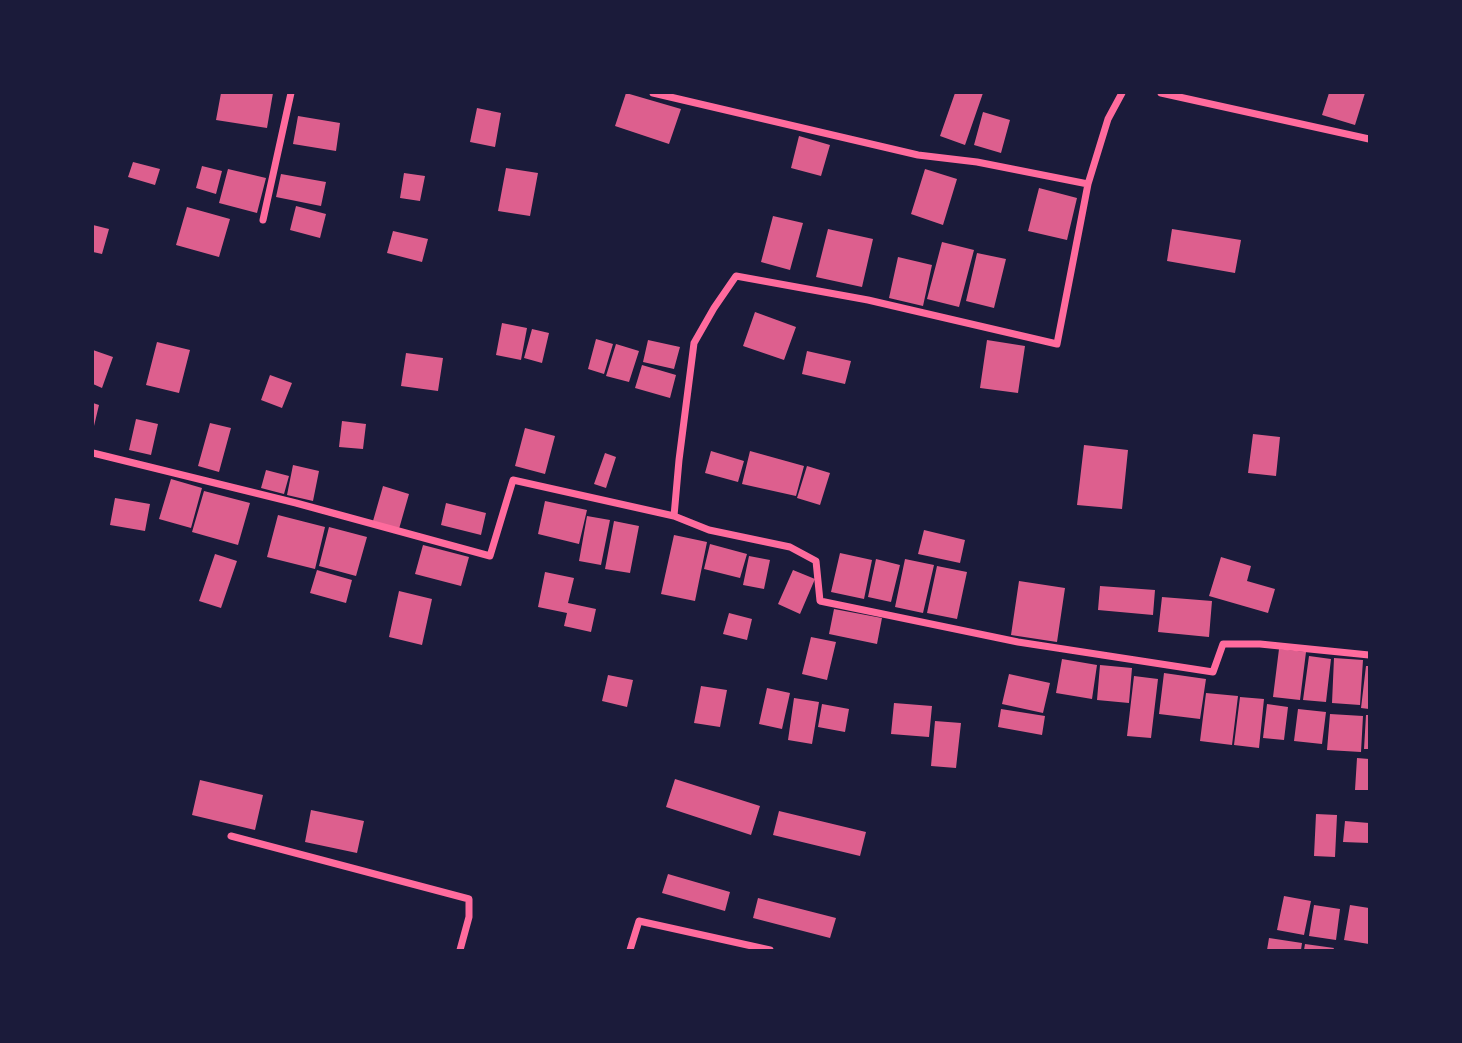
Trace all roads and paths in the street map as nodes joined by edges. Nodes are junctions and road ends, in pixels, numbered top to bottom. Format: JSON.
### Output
{"nodes":[{"id":1,"x":291,"y":93,"type":"edge"},
{"id":2,"x":653,"y":93,"type":"edge"},
{"id":3,"x":1122,"y":93,"type":"edge"},
{"id":4,"x":1161,"y":93,"type":"edge"},
{"id":5,"x":1369,"y":139,"type":"edge"},
{"id":6,"x":1088,"y":184,"type":"junction"},
{"id":7,"x":263,"y":220,"type":"dead end"},
{"id":8,"x":93,"y":453,"type":"edge"},
{"id":9,"x":674,"y":516,"type":"junction"},
{"id":10,"x":1369,"y":655,"type":"edge"},
{"id":11,"x":231,"y":836,"type":"dead end"},
{"id":12,"x":460,"y":950,"type":"edge"},
{"id":13,"x":630,"y":950,"type":"edge"},
{"id":14,"x":770,"y":950,"type":"edge"}],
"edges":[{"from":1,"to":7,"type":"street"},
{"from":2,"to":6,"type":"street"},
{"from":3,"to":6,"type":"street"},
{"from":4,"to":5,"type":"street"},
{"from":6,"to":9,"type":"street"},
{"from":8,"to":9,"type":"street"},
{"from":9,"to":10,"type":"street"},
{"from":11,"to":12,"type":"street"},
{"from":13,"to":14,"type":"street"}]}
